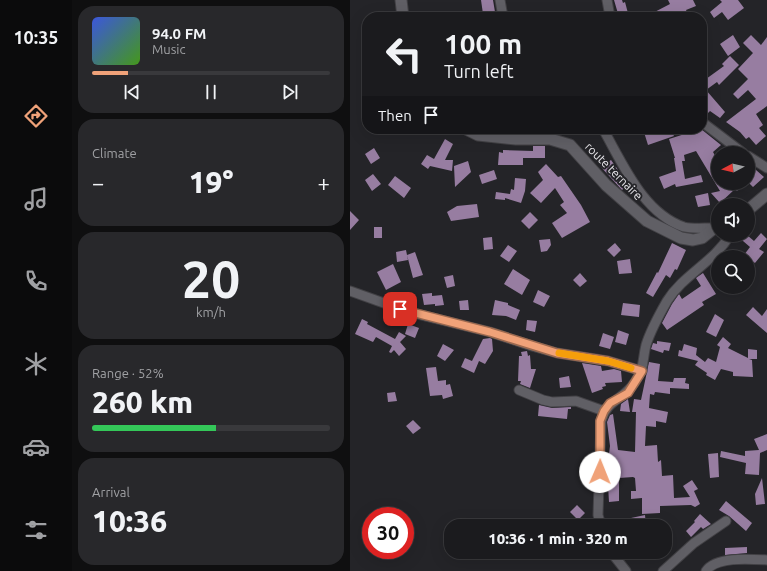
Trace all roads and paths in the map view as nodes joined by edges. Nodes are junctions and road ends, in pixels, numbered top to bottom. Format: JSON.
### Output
{"nodes":[{"id":1,"x":401,"y":0,"type":"edge"},
{"id":2,"x":500,"y":0,"type":"edge"},
{"id":3,"x":607,"y":0,"type":"edge"},
{"id":4,"x":402,"y":12,"type":"edge"},
{"id":5,"x":502,"y":12,"type":"edge"},
{"id":6,"x":609,"y":12,"type":"edge"},
{"id":7,"x":707,"y":126,"type":"edge"},
{"id":8,"x":476,"y":134,"type":"edge"},
{"id":9,"x":606,"y":134,"type":"edge"},
{"id":10,"x":734,"y":146,"type":"edge"},
{"id":11,"x":755,"y":160,"type":"edge"},
{"id":12,"x":767,"y":168,"type":"edge"},
{"id":13,"x":767,"y":194,"type":"edge"},
{"id":14,"x":755,"y":204,"type":"edge"},
{"id":15,"x":711,"y":227,"type":"edge"},
{"id":16,"x":711,"y":230,"type":"edge"},
{"id":17,"x":724,"y":242,"type":"edge"},
{"id":18,"x":350,"y":291,"type":"edge"},
{"id":19,"x":642,"y":371,"type":"junction"},
{"id":20,"x":519,"y":390,"type":"dead end"},
{"id":21,"x":604,"y":411,"type":"junction"},
{"id":22,"x":599,"y":519,"type":"edge"},
{"id":23,"x":726,"y":521,"type":"dead end"},
{"id":24,"x":617,"y":559,"type":"edge"},
{"id":25,"x":767,"y":560,"type":"edge"},
{"id":26,"x":626,"y":571,"type":"edge"},
{"id":27,"x":663,"y":571,"type":"edge"},
{"id":28,"x":706,"y":571,"type":"edge"}],
"edges":[{"from":1,"to":4,"type":"street"},
{"from":2,"to":5,"type":"street"},
{"from":3,"to":6,"type":"street"},
{"from":7,"to":10,"type":"street"},
{"from":8,"to":16,"type":"street","name":"route ternaire"},
{"from":9,"to":15,"type":"street"},
{"from":11,"to":12,"type":"street"},
{"from":13,"to":14,"type":"street"},
{"from":17,"to":19,"type":"street"},
{"from":18,"to":19,"type":"street"},
{"from":19,"to":21,"type":"street"},
{"from":20,"to":21,"type":"street"},
{"from":21,"to":22,"type":"street"},
{"from":23,"to":27,"type":"street"},
{"from":24,"to":26,"type":"street"},
{"from":25,"to":28,"type":"street"}]}
